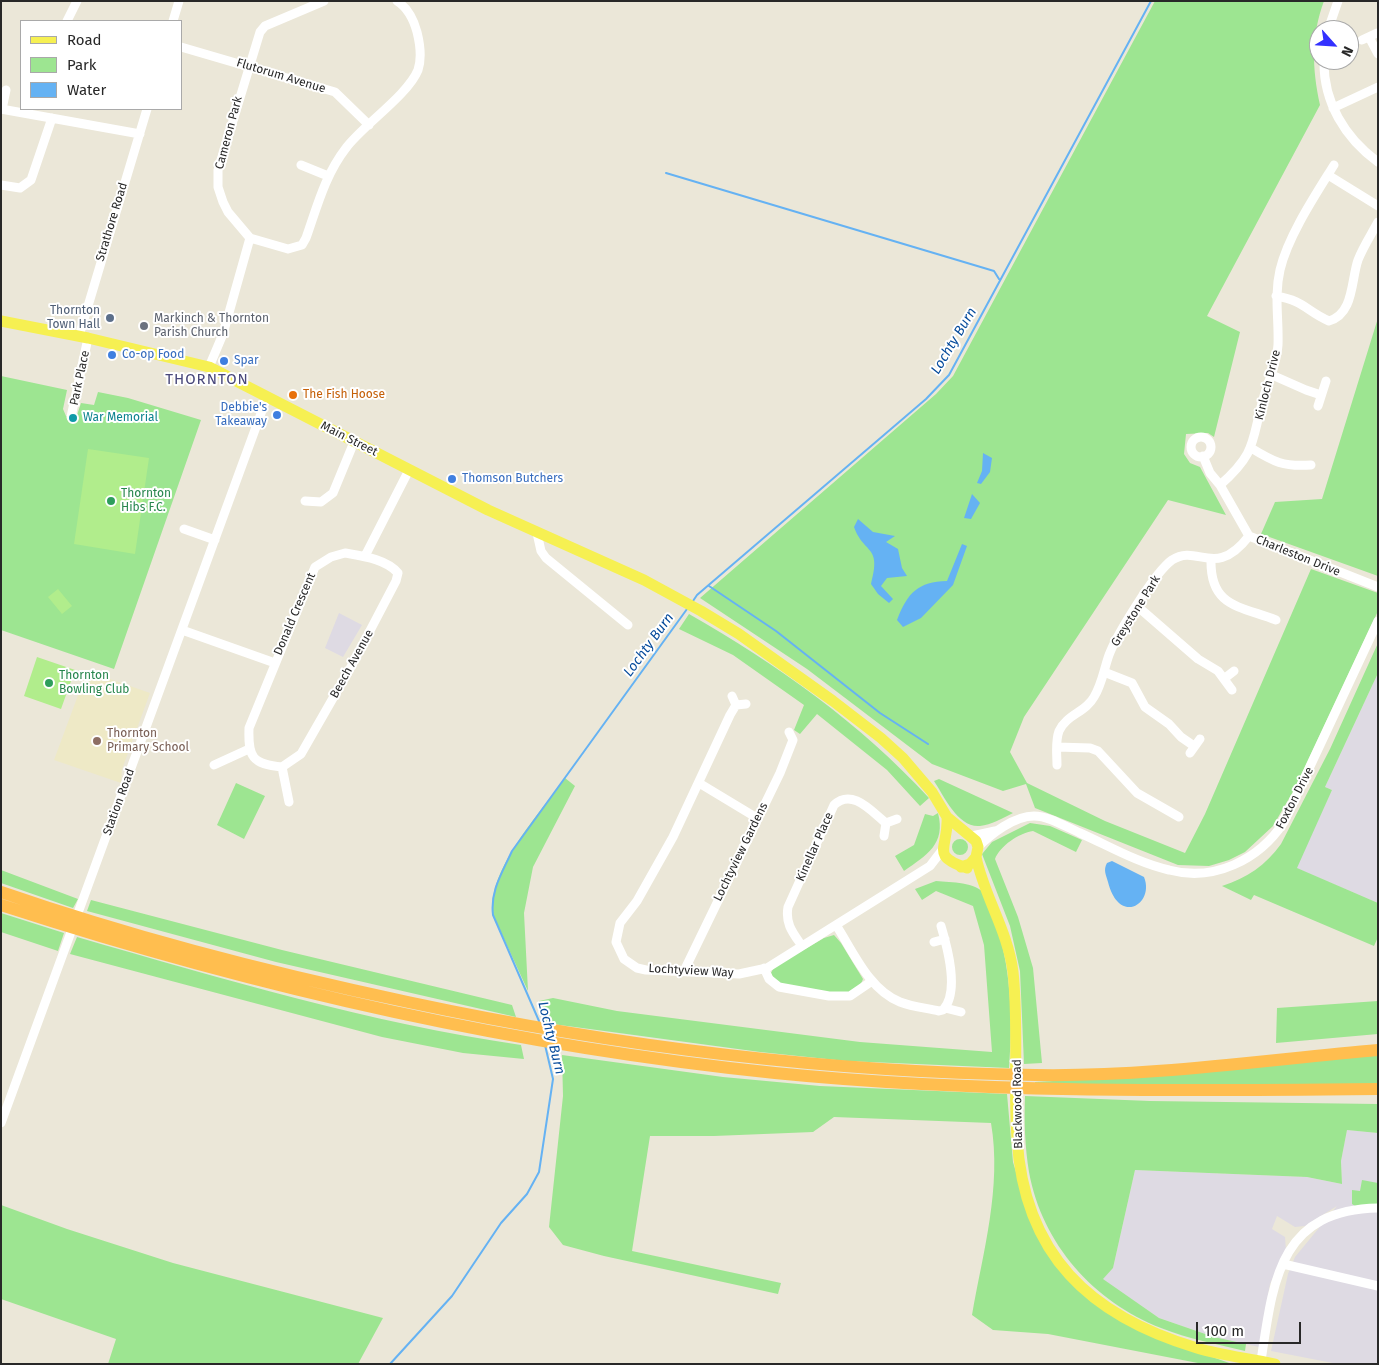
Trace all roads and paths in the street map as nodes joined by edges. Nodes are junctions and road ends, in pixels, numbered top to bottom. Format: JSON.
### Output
{"nodes":[{"id":1,"x":77,"y":1,"type":"edge"},
{"id":2,"x":179,"y":1,"type":"edge"},
{"id":3,"x":324,"y":1,"type":"edge"},
{"id":4,"x":398,"y":1,"type":"edge"},
{"id":5,"x":1338,"y":1,"type":"edge"},
{"id":6,"x":305,"y":4,"type":"edge"},
{"id":7,"x":68,"y":20,"type":"edge"},
{"id":8,"x":173,"y":20,"type":"edge"},
{"id":9,"x":1331,"y":20,"type":"edge"},
{"id":10,"x":1369,"y":37,"type":"edge"},
{"id":11,"x":182,"y":47,"type":"edge"},
{"id":12,"x":1378,"y":54,"type":"edge"},
{"id":13,"x":248,"y":66,"type":"junction"},
{"id":14,"x":1325,"y":70,"type":"edge"},
{"id":15,"x":1378,"y":87,"type":"edge"},
{"id":16,"x":6,"y":90,"type":"dead end"},
{"id":17,"x":1333,"y":108,"type":"junction"},
{"id":18,"x":2,"y":109,"type":"edge"},
{"id":19,"x":147,"y":110,"type":"edge"},
{"id":20,"x":52,"y":118,"type":"junction"},
{"id":21,"x":369,"y":125,"type":"junction"},
{"id":22,"x":140,"y":134,"type":"junction"},
{"id":23,"x":1378,"y":162,"type":"edge"},
{"id":24,"x":301,"y":165,"type":"dead end"},
{"id":25,"x":1334,"y":165,"type":"dead end"},
{"id":26,"x":1328,"y":174,"type":"junction"},
{"id":27,"x":328,"y":176,"type":"junction"},
{"id":28,"x":1,"y":185,"type":"edge"},
{"id":29,"x":1378,"y":206,"type":"edge"},
{"id":30,"x":1378,"y":222,"type":"edge"},
{"id":31,"x":250,"y":238,"type":"junction"},
{"id":32,"x":1276,"y":296,"type":"junction"},
{"id":33,"x":1,"y":321,"type":"edge"},
{"id":34,"x":83,"y":337,"type":"junction"},
{"id":35,"x":209,"y":367,"type":"junction"},
{"id":36,"x":1272,"y":375,"type":"junction"},
{"id":37,"x":1326,"y":381,"type":"dead end"},
{"id":38,"x":1321,"y":395,"type":"junction"},
{"id":39,"x":267,"y":397,"type":"junction"},
{"id":40,"x":1318,"y":406,"type":"dead end"},
{"id":41,"x":71,"y":418,"type":"dead end"},
{"id":42,"x":354,"y":442,"type":"junction"},
{"id":43,"x":1251,"y":448,"type":"junction"},
{"id":44,"x":1203,"y":456,"type":"dead end"},
{"id":45,"x":1311,"y":466,"type":"dead end"},
{"id":46,"x":409,"y":470,"type":"junction"},
{"id":47,"x":1220,"y":485,"type":"junction"},
{"id":48,"x":305,"y":501,"type":"dead end"},
{"id":49,"x":184,"y":529,"type":"dead end"},
{"id":50,"x":537,"y":533,"type":"junction"},
{"id":51,"x":1249,"y":536,"type":"junction"},
{"id":52,"x":215,"y":540,"type":"junction"},
{"id":53,"x":365,"y":556,"type":"junction"},
{"id":54,"x":1211,"y":560,"type":"junction"},
{"id":55,"x":1378,"y":587,"type":"edge"},
{"id":56,"x":1137,"y":606,"type":"junction"},
{"id":57,"x":1276,"y":620,"type":"dead end"},
{"id":58,"x":1378,"y":621,"type":"edge"},
{"id":59,"x":628,"y":625,"type":"dead end"},
{"id":60,"x":182,"y":630,"type":"junction"},
{"id":61,"x":275,"y":663,"type":"junction"},
{"id":62,"x":1234,"y":671,"type":"dead end"},
{"id":63,"x":1104,"y":672,"type":"junction"},
{"id":64,"x":1225,"y":678,"type":"junction"},
{"id":65,"x":1232,"y":690,"type":"dead end"},
{"id":66,"x":732,"y":696,"type":"dead end"},
{"id":67,"x":794,"y":738,"type":"dead end"},
{"id":68,"x":1200,"y":738,"type":"dead end"},
{"id":69,"x":1057,"y":747,"type":"junction"},
{"id":70,"x":249,"y":749,"type":"junction"},
{"id":71,"x":214,"y":765,"type":"dead end"},
{"id":72,"x":1057,"y":765,"type":"dead end"},
{"id":73,"x":282,"y":768,"type":"junction"},
{"id":74,"x":699,"y":783,"type":"junction"},
{"id":75,"x":289,"y":802,"type":"dead end"},
{"id":76,"x":947,"y":817,"type":"junction"},
{"id":77,"x":1179,"y":817,"type":"dead end"},
{"id":78,"x":757,"y":818,"type":"junction"},
{"id":79,"x":897,"y":819,"type":"dead end"},
{"id":80,"x":886,"y":823,"type":"junction"},
{"id":81,"x":997,"y":831,"type":"junction"},
{"id":82,"x":968,"y":834,"type":"junction"},
{"id":83,"x":884,"y":836,"type":"dead end"},
{"id":84,"x":944,"y":846,"type":"junction"},
{"id":85,"x":977,"y":852,"type":"junction"},
{"id":86,"x":956,"y":865,"type":"junction"},
{"id":87,"x":930,"y":866,"type":"junction"},
{"id":88,"x":982,"y":876,"type":"junction"},
{"id":89,"x":1,"y":892,"type":"edge"},
{"id":90,"x":1,"y":905,"type":"edge"},
{"id":91,"x":56,"y":916,"type":"junction"},
{"id":92,"x":836,"y":925,"type":"junction"},
{"id":93,"x":941,"y":926,"type":"dead end"},
{"id":94,"x":945,"y":939,"type":"junction"},
{"id":95,"x":934,"y":942,"type":"dead end"},
{"id":96,"x":802,"y":946,"type":"junction"},
{"id":97,"x":764,"y":968,"type":"junction"},
{"id":98,"x":684,"y":971,"type":"junction"},
{"id":99,"x":872,"y":981,"type":"junction"},
{"id":100,"x":945,"y":1008,"type":"junction"},
{"id":101,"x":961,"y":1012,"type":"dead end"},
{"id":102,"x":578,"y":1041,"type":"junction"},
{"id":103,"x":1378,"y":1050,"type":"edge"},
{"id":104,"x":1378,"y":1090,"type":"edge"},
{"id":105,"x":1,"y":1123,"type":"edge"},
{"id":106,"x":1378,"y":1208,"type":"edge"},
{"id":107,"x":1283,"y":1264,"type":"junction"},
{"id":108,"x":1378,"y":1286,"type":"edge"},
{"id":109,"x":1262,"y":1361,"type":"junction"},
{"id":110,"x":1275,"y":1364,"type":"edge"}],
"edges":[{"from":1,"to":7,"type":"street"},
{"from":2,"to":8,"type":"street"},
{"from":3,"to":6,"type":"street","name":"Cameron Park"},
{"from":4,"to":21,"type":"street"},
{"from":5,"to":9,"type":"street"},
{"from":6,"to":13,"type":"street","name":"Cameron Park"},
{"from":10,"to":12,"type":"street"},
{"from":11,"to":13,"type":"street","name":"Flutorum Avenue"},
{"from":13,"to":21,"type":"street","name":"Flutorum Avenue"},
{"from":13,"to":31,"type":"street","name":"Cameron Park"},
{"from":14,"to":17,"type":"street"},
{"from":15,"to":17,"type":"street"},
{"from":16,"to":18,"type":"street"},
{"from":17,"to":23,"type":"street"},
{"from":18,"to":20,"type":"street"},
{"from":19,"to":22,"type":"street","name":"Strathore Road"},
{"from":20,"to":22,"type":"street"},
{"from":20,"to":28,"type":"street"},
{"from":21,"to":27,"type":"street"},
{"from":22,"to":34,"type":"street","name":"Strathore Road"},
{"from":24,"to":27,"type":"street"},
{"from":25,"to":26,"type":"street","name":"Kinloch Drive"},
{"from":26,"to":29,"type":"street"},
{"from":26,"to":32,"type":"street","name":"Kinloch Drive"},
{"from":27,"to":31,"type":"street"},
{"from":30,"to":32,"type":"street"},
{"from":31,"to":35,"type":"street"},
{"from":32,"to":36,"type":"street","name":"Kinloch Drive"},
{"from":33,"to":34,"type":"main road","name":"Main Street"},
{"from":34,"to":35,"type":"main road","name":"Main Street"},
{"from":34,"to":41,"type":"street","name":"Park Place"},
{"from":35,"to":39,"type":"main road","name":"Main Street"},
{"from":36,"to":38,"type":"street"},
{"from":36,"to":43,"type":"street","name":"Kinloch Drive"},
{"from":37,"to":38,"type":"street"},
{"from":38,"to":40,"type":"street"},
{"from":39,"to":42,"type":"main road","name":"Main Street"},
{"from":39,"to":52,"type":"street","name":"Station Road"},
{"from":42,"to":46,"type":"main road","name":"Main Street"},
{"from":42,"to":48,"type":"street"},
{"from":43,"to":45,"type":"street"},
{"from":43,"to":47,"type":"street","name":"Kinloch Drive"},
{"from":44,"to":47,"type":"street","name":"Charleston Drive"},
{"from":46,"to":50,"type":"main road","name":"Main Street"},
{"from":46,"to":53,"type":"street"},
{"from":47,"to":51,"type":"street","name":"Charleston Drive"},
{"from":49,"to":52,"type":"street"},
{"from":50,"to":59,"type":"street"},
{"from":50,"to":76,"type":"main road","name":"Main Street"},
{"from":51,"to":54,"type":"street","name":"Greystone Park"},
{"from":51,"to":55,"type":"street","name":"Charleston Drive"},
{"from":52,"to":60,"type":"street","name":"Station Road"},
{"from":53,"to":61,"type":"street","name":"Donald Crescent"},
{"from":53,"to":73,"type":"street","name":"Beech Avenue"},
{"from":54,"to":56,"type":"street","name":"Greystone Park"},
{"from":54,"to":57,"type":"street"},
{"from":56,"to":63,"type":"street","name":"Greystone Park"},
{"from":56,"to":64,"type":"street"},
{"from":58,"to":81,"type":"street","name":"Foxton Drive"},
{"from":60,"to":61,"type":"street"},
{"from":60,"to":105,"type":"street","name":"Station Road"},
{"from":61,"to":70,"type":"street","name":"Donald Crescent"},
{"from":62,"to":64,"type":"street"},
{"from":63,"to":68,"type":"street"},
{"from":63,"to":69,"type":"street","name":"Greystone Park"},
{"from":64,"to":65,"type":"street"},
{"from":66,"to":74,"type":"street","name":"Lochtyview Way"},
{"from":67,"to":78,"type":"street","name":"Lochtyview Gardens"},
{"from":69,"to":72,"type":"street","name":"Greystone Park"},
{"from":69,"to":77,"type":"street"},
{"from":70,"to":71,"type":"street"},
{"from":70,"to":73,"type":"street"},
{"from":73,"to":75,"type":"street"},
{"from":74,"to":78,"type":"street"},
{"from":74,"to":98,"type":"street","name":"Lochtyview Way"},
{"from":76,"to":82,"type":"main road","name":"Main Street"},
{"from":76,"to":84,"type":"main road"},
{"from":78,"to":98,"type":"street","name":"Lochtyview Gardens"},
{"from":79,"to":80,"type":"street"},
{"from":80,"to":83,"type":"street"},
{"from":80,"to":96,"type":"street","name":"Kinellar Place"},
{"from":81,"to":82,"type":"street","name":"Foxton Drive"},
{"from":81,"to":85,"type":"street","name":"Foxton Drive"},
{"from":82,"to":84,"type":"main road"},
{"from":82,"to":85,"type":"main road"},
{"from":84,"to":86,"type":"main road"},
{"from":84,"to":87,"type":"street","name":"Lochtyview Way"},
{"from":85,"to":86,"type":"main road"},
{"from":85,"to":88,"type":"main road","name":"Blackwood Road"},
{"from":86,"to":87,"type":"street","name":"Lochtyview Way"},
{"from":86,"to":88,"type":"main road"},
{"from":87,"to":92,"type":"street","name":"Lochtyview Way"},
{"from":88,"to":109,"type":"main road","name":"Blackwood Road"},
{"from":89,"to":91,"type":"highway"},
{"from":90,"to":91,"type":"highway"},
{"from":91,"to":102,"type":"highway"},
{"from":92,"to":96,"type":"street","name":"Lochtyview Way"},
{"from":92,"to":99,"type":"street"},
{"from":93,"to":94,"type":"street"},
{"from":94,"to":95,"type":"street"},
{"from":94,"to":100,"type":"street"},
{"from":96,"to":97,"type":"street","name":"Lochtyview Way"},
{"from":97,"to":98,"type":"street","name":"Lochtyview Way"},
{"from":97,"to":99,"type":"street"},
{"from":99,"to":100,"type":"street"},
{"from":100,"to":101,"type":"street"},
{"from":102,"to":103,"type":"highway"},
{"from":102,"to":104,"type":"highway"},
{"from":106,"to":107,"type":"street"},
{"from":107,"to":108,"type":"street"},
{"from":107,"to":109,"type":"street"},
{"from":109,"to":110,"type":"main road","name":"Blackwood Road"}]}
